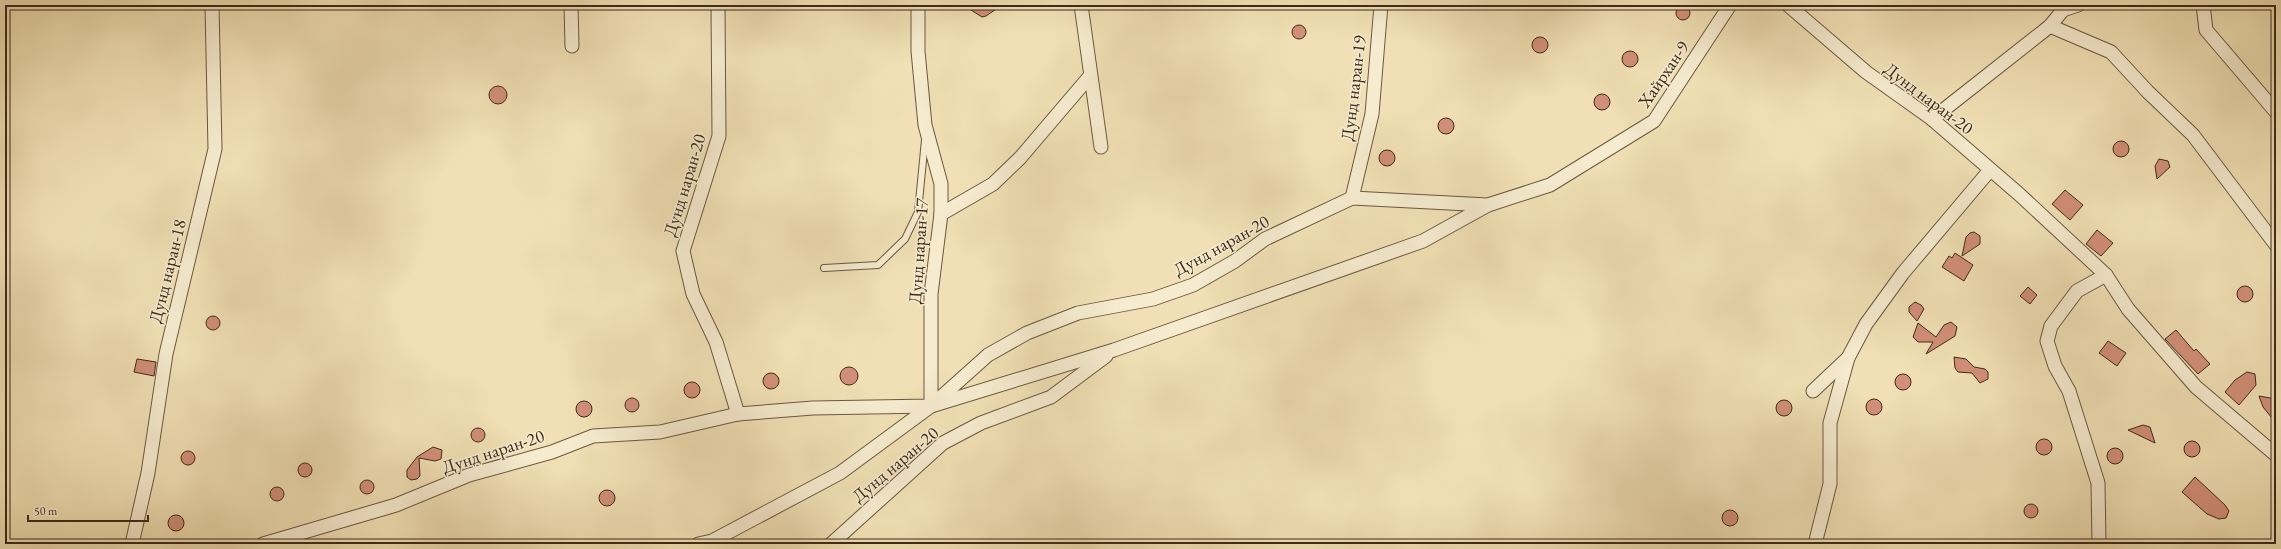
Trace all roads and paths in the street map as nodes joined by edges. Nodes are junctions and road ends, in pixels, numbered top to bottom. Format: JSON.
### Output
{"nodes":[{"id":1,"x":212,"y":5,"type":"edge"},
{"id":2,"x":571,"y":5,"type":"edge"},
{"id":3,"x":718,"y":5,"type":"edge"},
{"id":4,"x":918,"y":5,"type":"edge"},
{"id":5,"x":1081,"y":5,"type":"edge"},
{"id":6,"x":1381,"y":5,"type":"edge"},
{"id":7,"x":1730,"y":5,"type":"edge"},
{"id":8,"x":1788,"y":5,"type":"edge"},
{"id":9,"x":2078,"y":5,"type":"edge"},
{"id":10,"x":2203,"y":5,"type":"edge"},
{"id":11,"x":2050,"y":26,"type":"junction"},
{"id":12,"x":572,"y":46,"type":"dead end"},
{"id":13,"x":1090,"y":76,"type":"junction"},
{"id":14,"x":2276,"y":112,"type":"edge"},
{"id":15,"x":1932,"y":119,"type":"junction"},
{"id":16,"x":925,"y":125,"type":"junction"},
{"id":17,"x":1101,"y":147,"type":"dead end"},
{"id":18,"x":1990,"y":170,"type":"junction"},
{"id":19,"x":1550,"y":185,"type":"joint"},
{"id":20,"x":1352,"y":198,"type":"junction"},
{"id":21,"x":1488,"y":205,"type":"junction"},
{"id":22,"x":941,"y":214,"type":"junction"},
{"id":23,"x":2276,"y":245,"type":"edge"},
{"id":24,"x":824,"y":268,"type":"dead end"},
{"id":25,"x":2106,"y":275,"type":"junction"},
{"id":26,"x":1114,"y":350,"type":"junction"},
{"id":27,"x":1848,"y":358,"type":"junction"},
{"id":28,"x":1813,"y":390,"type":"dead end"},
{"id":29,"x":931,"y":406,"type":"junction"},
{"id":30,"x":738,"y":414,"type":"junction"},
{"id":31,"x":2276,"y":455,"type":"edge"},
{"id":32,"x":132,"y":544,"type":"edge"},
{"id":33,"x":263,"y":544,"type":"edge"},
{"id":34,"x":698,"y":544,"type":"edge"},
{"id":35,"x":831,"y":544,"type":"edge"},
{"id":36,"x":1815,"y":544,"type":"edge"},
{"id":37,"x":2099,"y":544,"type":"edge"}],
"edges":[{"from":1,"to":32,"type":"street","name":"Дунд наран-18"},
{"from":2,"to":12,"type":"street"},
{"from":3,"to":30,"type":"street","name":"Дунд наран-20"},
{"from":4,"to":16,"type":"street","name":"Дунд наран-17"},
{"from":5,"to":13,"type":"street"},
{"from":6,"to":20,"type":"street","name":"Дунд наран-19"},
{"from":7,"to":19,"type":"street","name":"Хайрхан-9"},
{"from":8,"to":15,"type":"street","name":"Дунд наран-20"},
{"from":9,"to":11,"type":"street"},
{"from":10,"to":14,"type":"street"},
{"from":11,"to":15,"type":"street"},
{"from":11,"to":23,"type":"street"},
{"from":13,"to":17,"type":"street"},
{"from":13,"to":22,"type":"street"},
{"from":15,"to":18,"type":"street","name":"Дунд наран-20"},
{"from":16,"to":22,"type":"street","name":"Дунд наран-17"},
{"from":16,"to":24,"type":"lane"},
{"from":18,"to":25,"type":"street","name":"Дунд наран-20"},
{"from":18,"to":27,"type":"street"},
{"from":19,"to":21,"type":"street","name":"Дунд наран-20"},
{"from":20,"to":21,"type":"street","name":"Дунд наран-20"},
{"from":20,"to":29,"type":"street","name":"Дунд наран-20"},
{"from":21,"to":26,"type":"street"},
{"from":22,"to":29,"type":"street","name":"Дунд наран-17"},
{"from":25,"to":31,"type":"street","name":"Дунд наран-20"},
{"from":25,"to":37,"type":"street"},
{"from":26,"to":29,"type":"street"},
{"from":26,"to":35,"type":"street","name":"Дунд наран-20"},
{"from":27,"to":28,"type":"street"},
{"from":27,"to":36,"type":"street"},
{"from":29,"to":30,"type":"street","name":"Дунд наран-20"},
{"from":29,"to":34,"type":"street","name":"Дунд наран-20"},
{"from":30,"to":33,"type":"street","name":"Дунд наран-20"}]}
